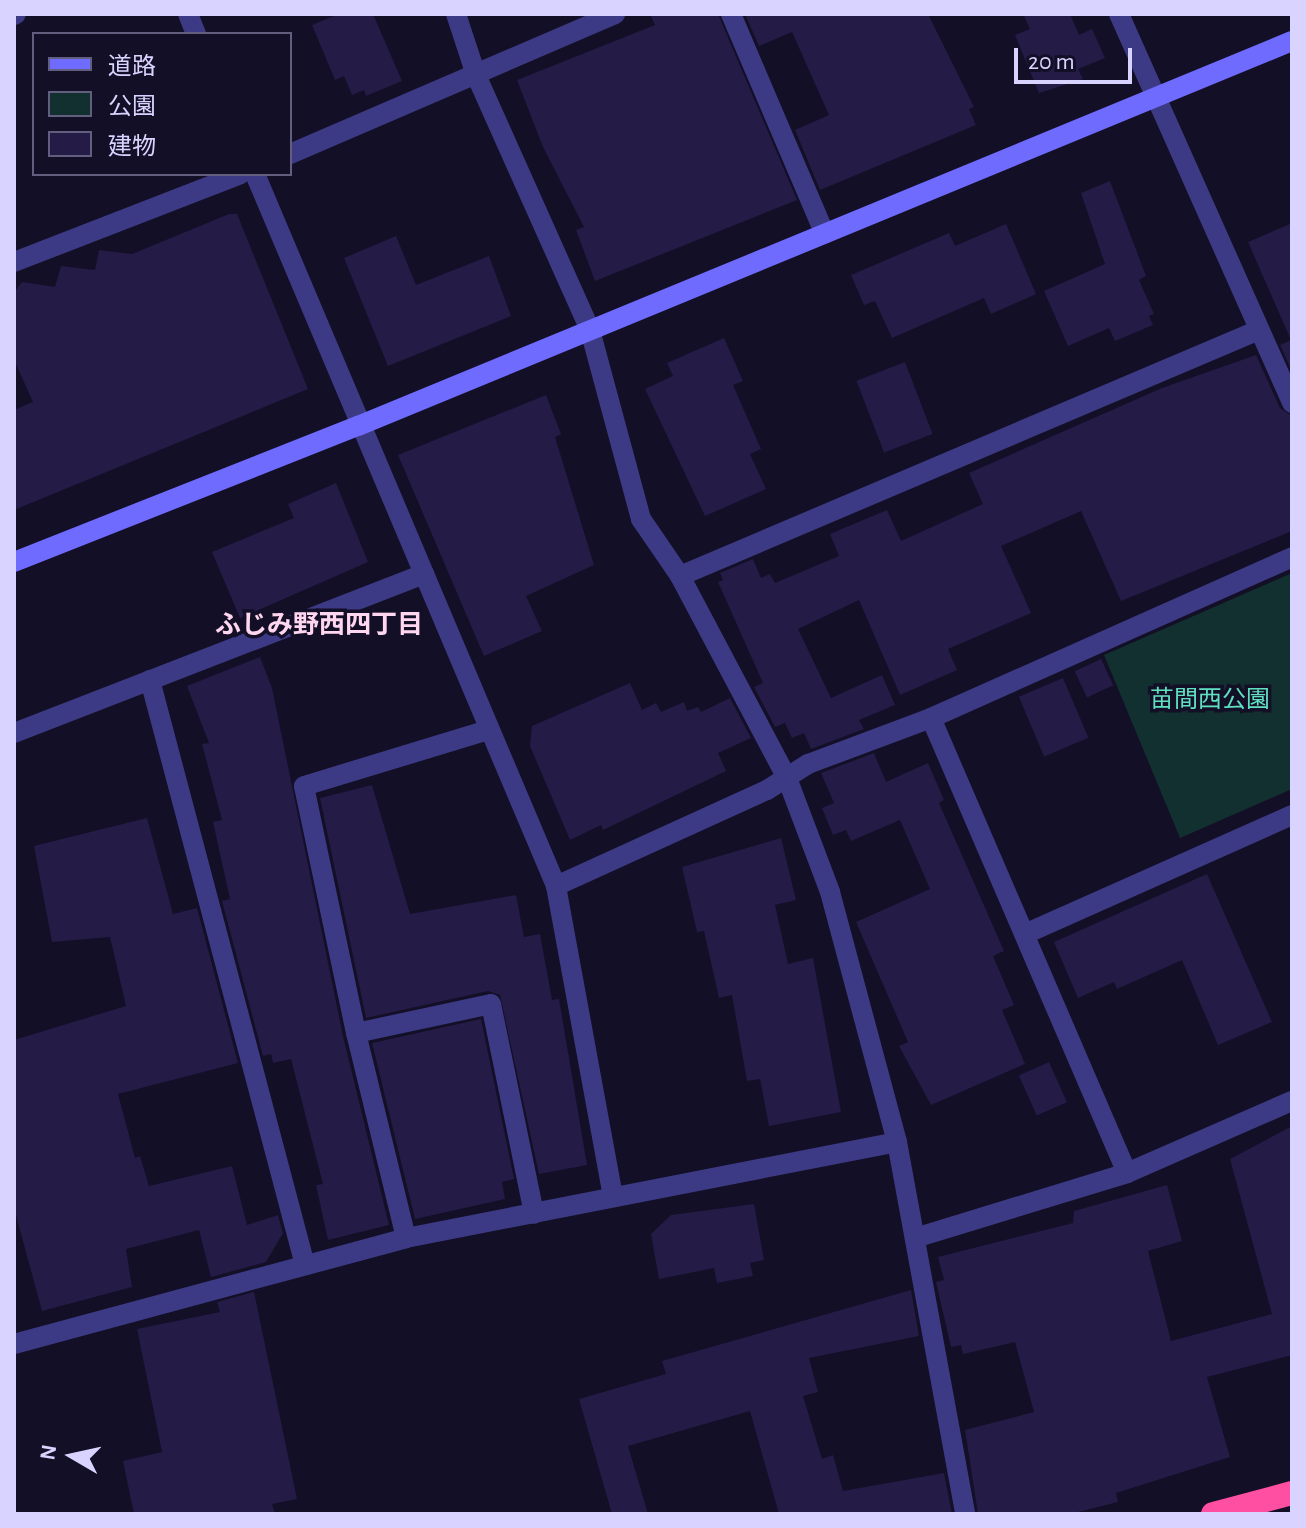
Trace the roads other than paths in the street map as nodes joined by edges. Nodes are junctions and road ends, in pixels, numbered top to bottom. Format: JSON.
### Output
{"nodes":[{"id":1,"x":456,"y":14,"type":"edge"},
{"id":2,"x":615,"y":14,"type":"edge"},
{"id":3,"x":731,"y":14,"type":"edge"},
{"id":4,"x":1119,"y":14,"type":"edge"},
{"id":5,"x":1292,"y":41,"type":"edge"},
{"id":6,"x":476,"y":75,"type":"junction"},
{"id":7,"x":1155,"y":98,"type":"junction"},
{"id":8,"x":292,"y":153,"type":"edge"},
{"id":9,"x":236,"y":176,"type":"edge"},
{"id":10,"x":256,"y":176,"type":"edge"},
{"id":11,"x":825,"y":234,"type":"junction"},
{"id":12,"x":14,"y":262,"type":"edge"},
{"id":13,"x":590,"y":330,"type":"junction"},
{"id":14,"x":1259,"y":330,"type":"junction"},
{"id":15,"x":1292,"y":403,"type":"edge"},
{"id":16,"x":358,"y":426,"type":"junction"},
{"id":17,"x":1292,"y":557,"type":"edge"},
{"id":18,"x":14,"y":562,"type":"edge"},
{"id":19,"x":424,"y":574,"type":"junction"},
{"id":20,"x":680,"y":576,"type":"junction"},
{"id":21,"x":150,"y":680,"type":"junction"},
{"id":22,"x":931,"y":718,"type":"junction"},
{"id":23,"x":488,"y":730,"type":"junction"},
{"id":24,"x":14,"y":733,"type":"edge"},
{"id":25,"x":787,"y":778,"type":"junction"},
{"id":26,"x":1292,"y":815,"type":"edge"},
{"id":27,"x":556,"y":886,"type":"junction"},
{"id":28,"x":1025,"y":934,"type":"junction"},
{"id":29,"x":356,"y":1033,"type":"junction"},
{"id":30,"x":1292,"y":1101,"type":"edge"},
{"id":31,"x":897,"y":1142,"type":"junction"},
{"id":32,"x":1127,"y":1173,"type":"junction"},
{"id":33,"x":613,"y":1196,"type":"junction"},
{"id":34,"x":534,"y":1214,"type":"junction"},
{"id":35,"x":406,"y":1238,"type":"junction"},
{"id":36,"x":915,"y":1238,"type":"junction"},
{"id":37,"x":305,"y":1265,"type":"junction"},
{"id":38,"x":14,"y":1344,"type":"edge"},
{"id":39,"x":1292,"y":1493,"type":"edge"},
{"id":40,"x":965,"y":1514,"type":"edge"},
{"id":41,"x":1213,"y":1514,"type":"edge"}],
"edges":[{"from":1,"to":6,"type":"street"},
{"from":2,"to":6,"type":"street"},
{"from":3,"to":11,"type":"street"},
{"from":4,"to":7,"type":"street"},
{"from":5,"to":7,"type":"street"},
{"from":6,"to":8,"type":"street"},
{"from":6,"to":13,"type":"street"},
{"from":7,"to":11,"type":"street"},
{"from":7,"to":14,"type":"street"},
{"from":9,"to":12,"type":"street"},
{"from":10,"to":16,"type":"street"},
{"from":11,"to":13,"type":"street"},
{"from":13,"to":16,"type":"street"},
{"from":13,"to":20,"type":"street"},
{"from":14,"to":15,"type":"street"},
{"from":14,"to":20,"type":"street"},
{"from":16,"to":18,"type":"street"},
{"from":16,"to":19,"type":"street"},
{"from":17,"to":22,"type":"street"},
{"from":19,"to":21,"type":"street"},
{"from":19,"to":23,"type":"street"},
{"from":20,"to":25,"type":"street"},
{"from":21,"to":24,"type":"street"},
{"from":21,"to":37,"type":"street"},
{"from":22,"to":25,"type":"street"},
{"from":22,"to":28,"type":"street"},
{"from":23,"to":27,"type":"street"},
{"from":23,"to":29,"type":"street"},
{"from":25,"to":27,"type":"street"},
{"from":25,"to":31,"type":"street"},
{"from":26,"to":28,"type":"street"},
{"from":27,"to":33,"type":"street"},
{"from":28,"to":32,"type":"street"},
{"from":29,"to":34,"type":"street"},
{"from":29,"to":35,"type":"street"},
{"from":30,"to":32,"type":"street"},
{"from":31,"to":33,"type":"street"},
{"from":31,"to":36,"type":"street"},
{"from":32,"to":36,"type":"street"},
{"from":33,"to":34,"type":"street"},
{"from":34,"to":35,"type":"street"},
{"from":35,"to":37,"type":"street"},
{"from":36,"to":40,"type":"street"},
{"from":37,"to":38,"type":"street"},
{"from":39,"to":41,"type":"highway"}]}
